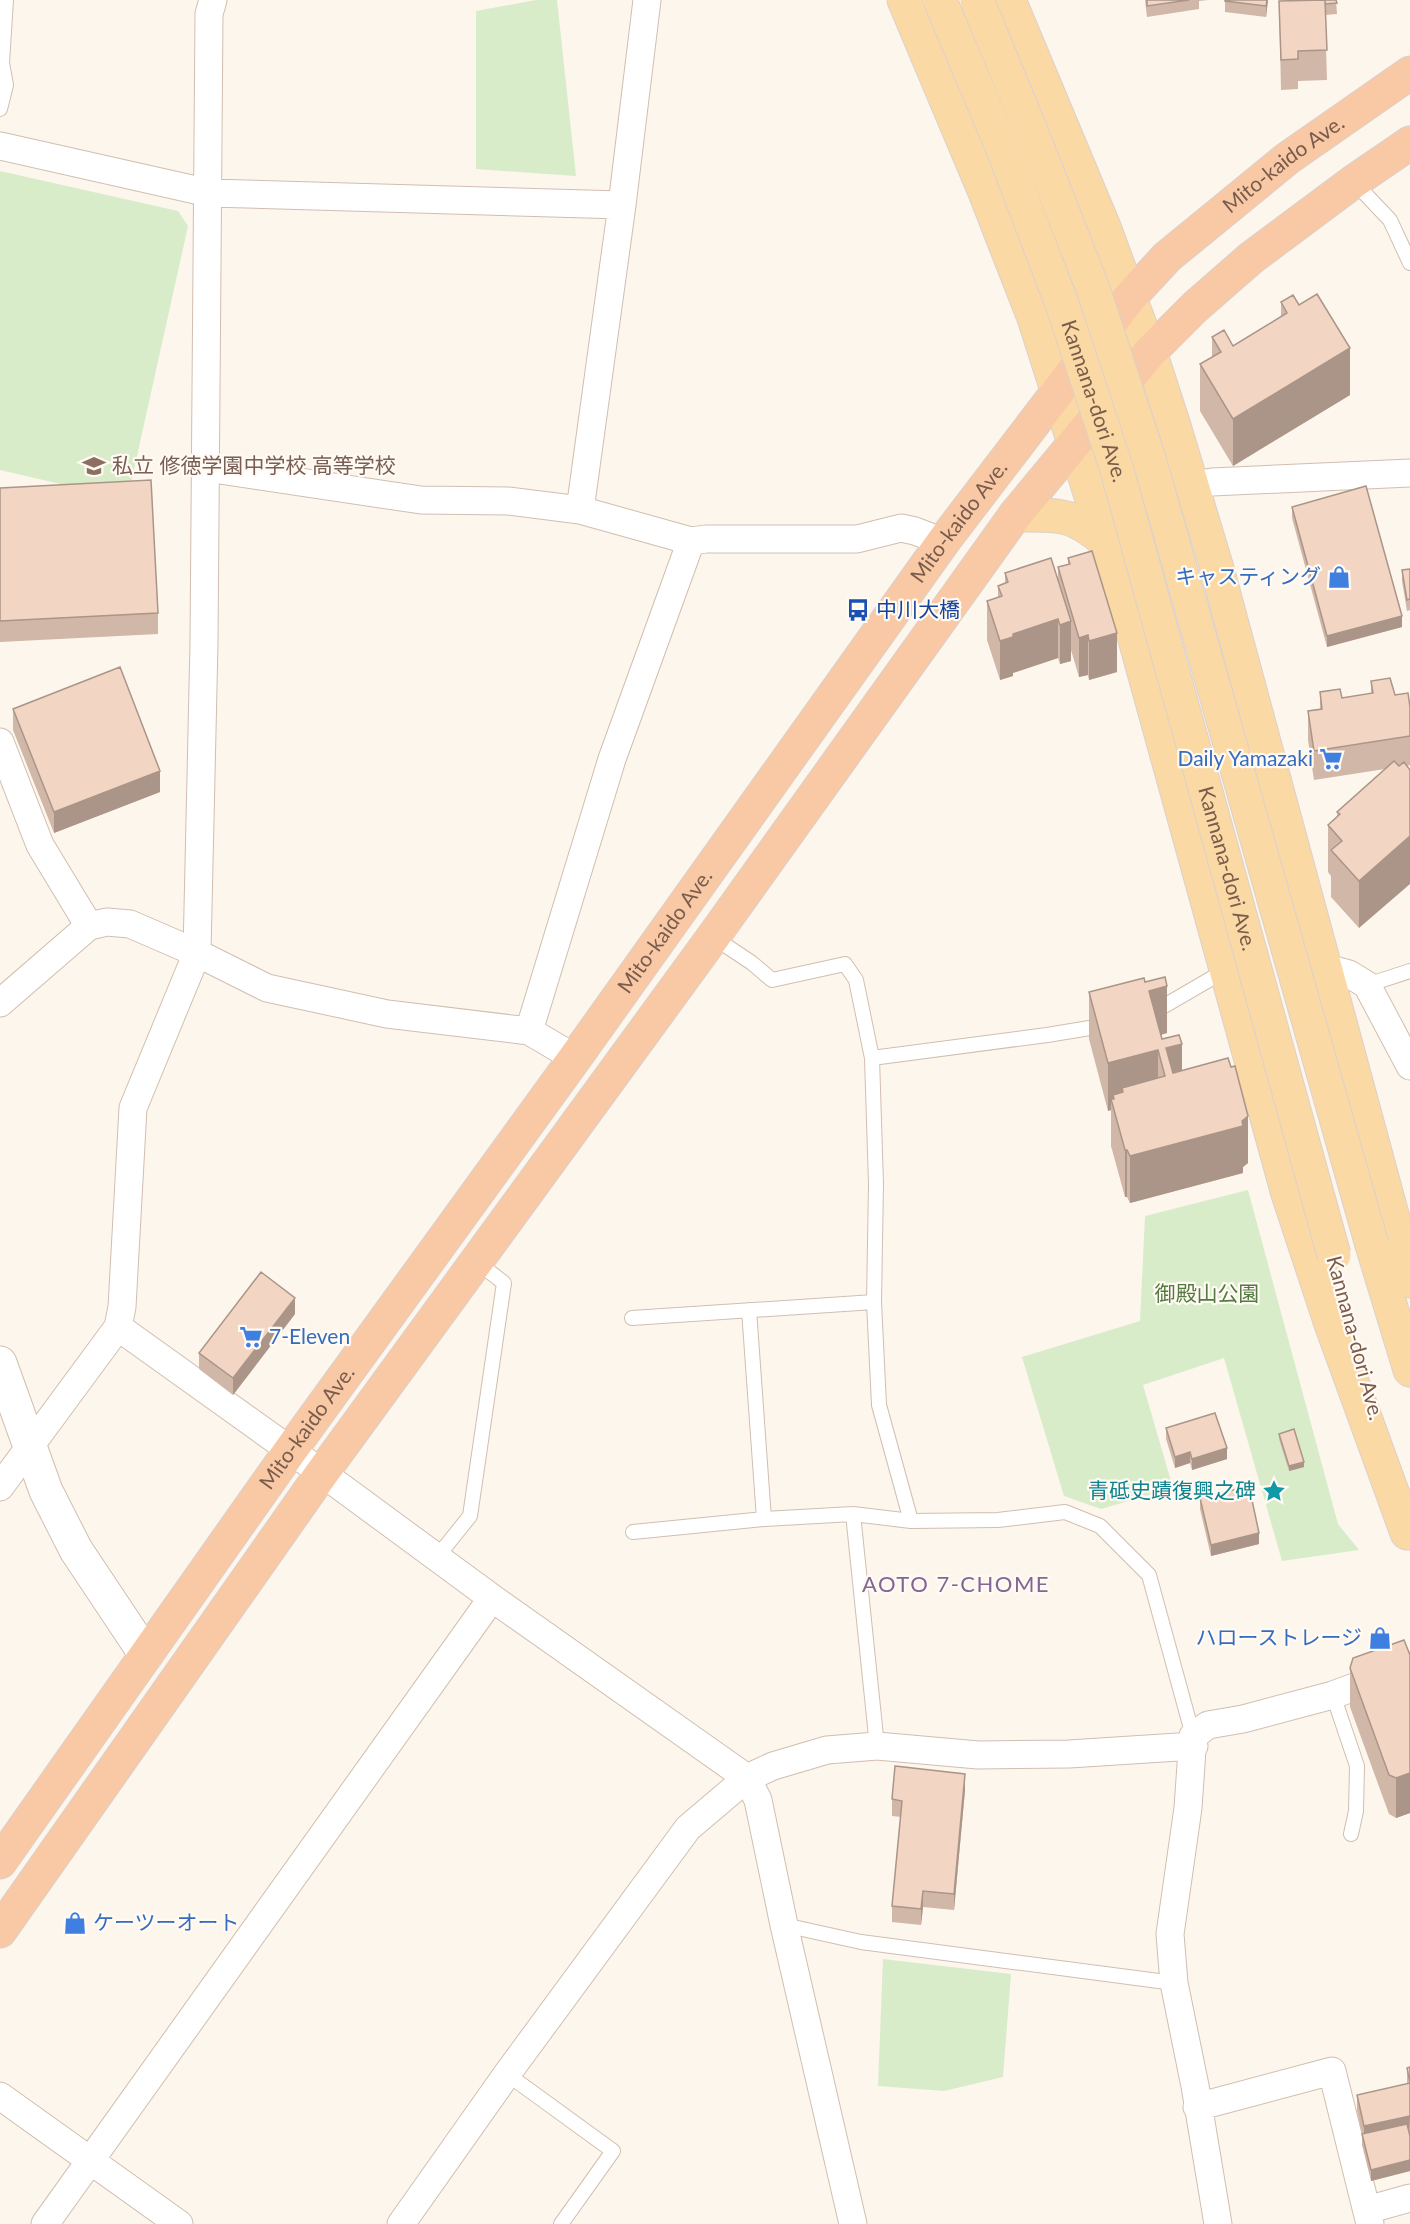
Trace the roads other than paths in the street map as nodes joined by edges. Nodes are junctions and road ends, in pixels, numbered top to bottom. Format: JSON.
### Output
{"nodes":[{"id":1,"x":6,"y":0,"type":"edge"},
{"id":2,"x":213,"y":0,"type":"edge"},
{"id":3,"x":647,"y":0,"type":"edge"},
{"id":4,"x":904,"y":0,"type":"edge"},
{"id":5,"x":940,"y":0,"type":"edge"},
{"id":6,"x":977,"y":0,"type":"edge"},
{"id":7,"x":1009,"y":0,"type":"edge"},
{"id":8,"x":1410,"y":73,"type":"edge"},
{"id":9,"x":0,"y":109,"type":"edge"},
{"id":10,"x":0,"y":146,"type":"edge"},
{"id":11,"x":1405,"y":151,"type":"edge"},
{"id":12,"x":1078,"y":164,"type":"junction"},
{"id":13,"x":1353,"y":182,"type":"junction"},
{"id":14,"x":984,"y":190,"type":"junction"},
{"id":15,"x":209,"y":193,"type":"junction"},
{"id":16,"x":622,"y":205,"type":"junction"},
{"id":17,"x":1410,"y":263,"type":"edge"},
{"id":18,"x":1130,"y":297,"type":"junction"},
{"id":19,"x":1150,"y":352,"type":"junction"},
{"id":20,"x":1058,"y":393,"type":"junction"},
{"id":21,"x":1074,"y":442,"type":"junction"},
{"id":22,"x":206,"y":468,"type":"junction"},
{"id":23,"x":1410,"y":473,"type":"edge"},
{"id":24,"x":1192,"y":485,"type":"junction"},
{"id":25,"x":580,"y":510,"type":"junction"},
{"id":26,"x":1015,"y":515,"type":"junction"},
{"id":27,"x":691,"y":541,"type":"junction"},
{"id":28,"x":1105,"y":542,"type":"junction"},
{"id":29,"x":943,"y":543,"type":"junction"},
{"id":30,"x":1216,"y":565,"type":"junction"},
{"id":31,"x":1123,"y":596,"type":"junction"},
{"id":32,"x":0,"y":742,"type":"edge"},
{"id":33,"x":89,"y":926,"type":"junction"},
{"id":34,"x":713,"y":937,"type":"junction"},
{"id":35,"x":197,"y":953,"type":"junction"},
{"id":36,"x":1326,"y":968,"type":"junction"},
{"id":37,"x":1227,"y":969,"type":"junction"},
{"id":38,"x":1410,"y":971,"type":"edge"},
{"id":39,"x":1367,"y":985,"type":"junction"},
{"id":40,"x":0,"y":1003,"type":"edge"},
{"id":41,"x":1142,"y":1019,"type":"edge"},
{"id":42,"x":1118,"y":1023,"type":"edge"},
{"id":43,"x":529,"y":1031,"type":"junction"},
{"id":44,"x":575,"y":1058,"type":"junction"},
{"id":45,"x":872,"y":1058,"type":"junction"},
{"id":46,"x":1410,"y":1066,"type":"edge"},
{"id":47,"x":477,"y":1262,"type":"junction"},
{"id":48,"x":1410,"y":1281,"type":"edge"},
{"id":49,"x":874,"y":1302,"type":"junction"},
{"id":50,"x":749,"y":1310,"type":"junction"},
{"id":51,"x":632,"y":1318,"type":"dead end"},
{"id":52,"x":118,"y":1327,"type":"junction"},
{"id":53,"x":0,"y":1362,"type":"edge"},
{"id":54,"x":1410,"y":1370,"type":"edge"},
{"id":55,"x":29,"y":1448,"type":"junction"},
{"id":56,"x":290,"y":1451,"type":"junction"},
{"id":57,"x":322,"y":1473,"type":"junction"},
{"id":58,"x":0,"y":1487,"type":"edge"},
{"id":59,"x":853,"y":1514,"type":"junction"},
{"id":60,"x":764,"y":1519,"type":"junction"},
{"id":61,"x":911,"y":1521,"type":"junction"},
{"id":62,"x":633,"y":1532,"type":"dead end"},
{"id":63,"x":1408,"y":1539,"type":"edge"},
{"id":64,"x":437,"y":1557,"type":"junction"},
{"id":65,"x":492,"y":1598,"type":"junction"},
{"id":66,"x":146,"y":1655,"type":"junction"},
{"id":67,"x":1410,"y":1666,"type":"edge"},
{"id":68,"x":1333,"y":1695,"type":"junction"},
{"id":69,"x":1193,"y":1741,"type":"junction"},
{"id":70,"x":877,"y":1746,"type":"junction"},
{"id":71,"x":747,"y":1778,"type":"junction"},
{"id":72,"x":1351,"y":1834,"type":"dead end"},
{"id":73,"x":0,"y":1862,"type":"edge"},
{"id":74,"x":784,"y":1925,"type":"junction"},
{"id":75,"x":0,"y":1931,"type":"edge"},
{"id":76,"x":1174,"y":1983,"type":"junction"},
{"id":77,"x":507,"y":2074,"type":"junction"},
{"id":78,"x":0,"y":2096,"type":"edge"},
{"id":79,"x":1197,"y":2107,"type":"junction"},
{"id":80,"x":91,"y":2160,"type":"junction"},
{"id":81,"x":1410,"y":2198,"type":"edge"},
{"id":82,"x":1368,"y":2217,"type":"edge"},
{"id":83,"x":45,"y":2224,"type":"edge"},
{"id":84,"x":178,"y":2224,"type":"edge"},
{"id":85,"x":401,"y":2224,"type":"edge"},
{"id":86,"x":561,"y":2224,"type":"edge"},
{"id":87,"x":853,"y":2224,"type":"edge"},
{"id":88,"x":1218,"y":2224,"type":"edge"}],
"edges":[{"from":1,"to":9,"type":"lane"},
{"from":2,"to":15,"type":"street"},
{"from":3,"to":16,"type":"street"},
{"from":4,"to":14,"type":"main road"},
{"from":5,"to":63,"type":"main road","name":"Kannana-dori Ave.","bridge":true},
{"from":6,"to":54,"type":"main road","name":"Kannana-dori Ave.","bridge":true},
{"from":7,"to":12,"type":"main road"},
{"from":8,"to":18,"type":"highway","name":"Mito-kaido Ave."},
{"from":10,"to":15,"type":"street"},
{"from":11,"to":13,"type":"highway","name":"Mito-kaido Ave."},
{"from":12,"to":14,"type":"main road"},
{"from":12,"to":18,"type":"main road"},
{"from":13,"to":17,"type":"lane"},
{"from":13,"to":19,"type":"highway","name":"Mito-kaido Ave."},
{"from":14,"to":20,"type":"main road"},
{"from":15,"to":16,"type":"street"},
{"from":15,"to":22,"type":"street"},
{"from":16,"to":25,"type":"street"},
{"from":18,"to":19,"type":"main road"},
{"from":18,"to":20,"type":"highway","name":"Mito-kaido Ave."},
{"from":19,"to":21,"type":"highway","name":"Mito-kaido Ave."},
{"from":19,"to":24,"type":"main road"},
{"from":20,"to":21,"type":"main road"},
{"from":20,"to":29,"type":"highway","name":"Mito-kaido Ave."},
{"from":21,"to":26,"type":"highway","name":"Mito-kaido Ave."},
{"from":21,"to":28,"type":"main road"},
{"from":22,"to":25,"type":"street"},
{"from":22,"to":35,"type":"street"},
{"from":23,"to":24,"type":"street"},
{"from":24,"to":30,"type":"main road"},
{"from":25,"to":27,"type":"street"},
{"from":26,"to":28,"type":"main road"},
{"from":26,"to":34,"type":"highway","name":"Mito-kaido Ave."},
{"from":27,"to":29,"type":"street"},
{"from":27,"to":43,"type":"street"},
{"from":28,"to":31,"type":"main road"},
{"from":29,"to":44,"type":"highway","name":"Mito-kaido Ave."},
{"from":30,"to":31,"type":"main road"},
{"from":30,"to":36,"type":"main road"},
{"from":31,"to":37,"type":"main road"},
{"from":32,"to":33,"type":"street"},
{"from":33,"to":35,"type":"street"},
{"from":33,"to":40,"type":"street"},
{"from":34,"to":45,"type":"lane"},
{"from":34,"to":47,"type":"highway","name":"Mito-kaido Ave."},
{"from":35,"to":43,"type":"street"},
{"from":35,"to":52,"type":"street"},
{"from":36,"to":39,"type":"street"},
{"from":36,"to":48,"type":"main road"},
{"from":37,"to":41,"type":"lane"},
{"from":37,"to":63,"type":"main road"},
{"from":38,"to":39,"type":"lane"},
{"from":39,"to":46,"type":"street"},
{"from":42,"to":45,"type":"lane"},
{"from":43,"to":44,"type":"street"},
{"from":44,"to":56,"type":"highway","name":"Mito-kaido Ave."},
{"from":45,"to":49,"type":"lane"},
{"from":47,"to":57,"type":"highway","name":"Mito-kaido Ave."},
{"from":47,"to":64,"type":"lane"},
{"from":49,"to":50,"type":"lane"},
{"from":49,"to":61,"type":"lane"},
{"from":50,"to":51,"type":"lane"},
{"from":50,"to":60,"type":"lane"},
{"from":52,"to":55,"type":"street"},
{"from":52,"to":56,"type":"street"},
{"from":53,"to":55,"type":"street"},
{"from":55,"to":58,"type":"street"},
{"from":55,"to":66,"type":"street"},
{"from":56,"to":57,"type":"street"},
{"from":56,"to":66,"type":"highway","name":"Mito-kaido Ave."},
{"from":57,"to":64,"type":"street"},
{"from":57,"to":75,"type":"highway","name":"Mito-kaido Ave."},
{"from":59,"to":60,"type":"lane"},
{"from":59,"to":61,"type":"lane"},
{"from":59,"to":70,"type":"lane"},
{"from":60,"to":62,"type":"lane"},
{"from":61,"to":69,"type":"lane"},
{"from":64,"to":65,"type":"street"},
{"from":65,"to":71,"type":"street"},
{"from":65,"to":80,"type":"street"},
{"from":66,"to":73,"type":"highway","name":"Mito-kaido Ave."},
{"from":67,"to":68,"type":"street"},
{"from":68,"to":69,"type":"street"},
{"from":68,"to":72,"type":"lane"},
{"from":69,"to":70,"type":"street"},
{"from":69,"to":76,"type":"street"},
{"from":70,"to":71,"type":"street"},
{"from":71,"to":74,"type":"street"},
{"from":71,"to":77,"type":"street"},
{"from":74,"to":76,"type":"lane"},
{"from":74,"to":87,"type":"street"},
{"from":76,"to":79,"type":"street"},
{"from":77,"to":85,"type":"street"},
{"from":77,"to":86,"type":"lane"},
{"from":78,"to":80,"type":"street"},
{"from":79,"to":82,"type":"street"},
{"from":79,"to":88,"type":"street"},
{"from":80,"to":83,"type":"street"},
{"from":80,"to":84,"type":"street"},
{"from":81,"to":82,"type":"street"}]}
